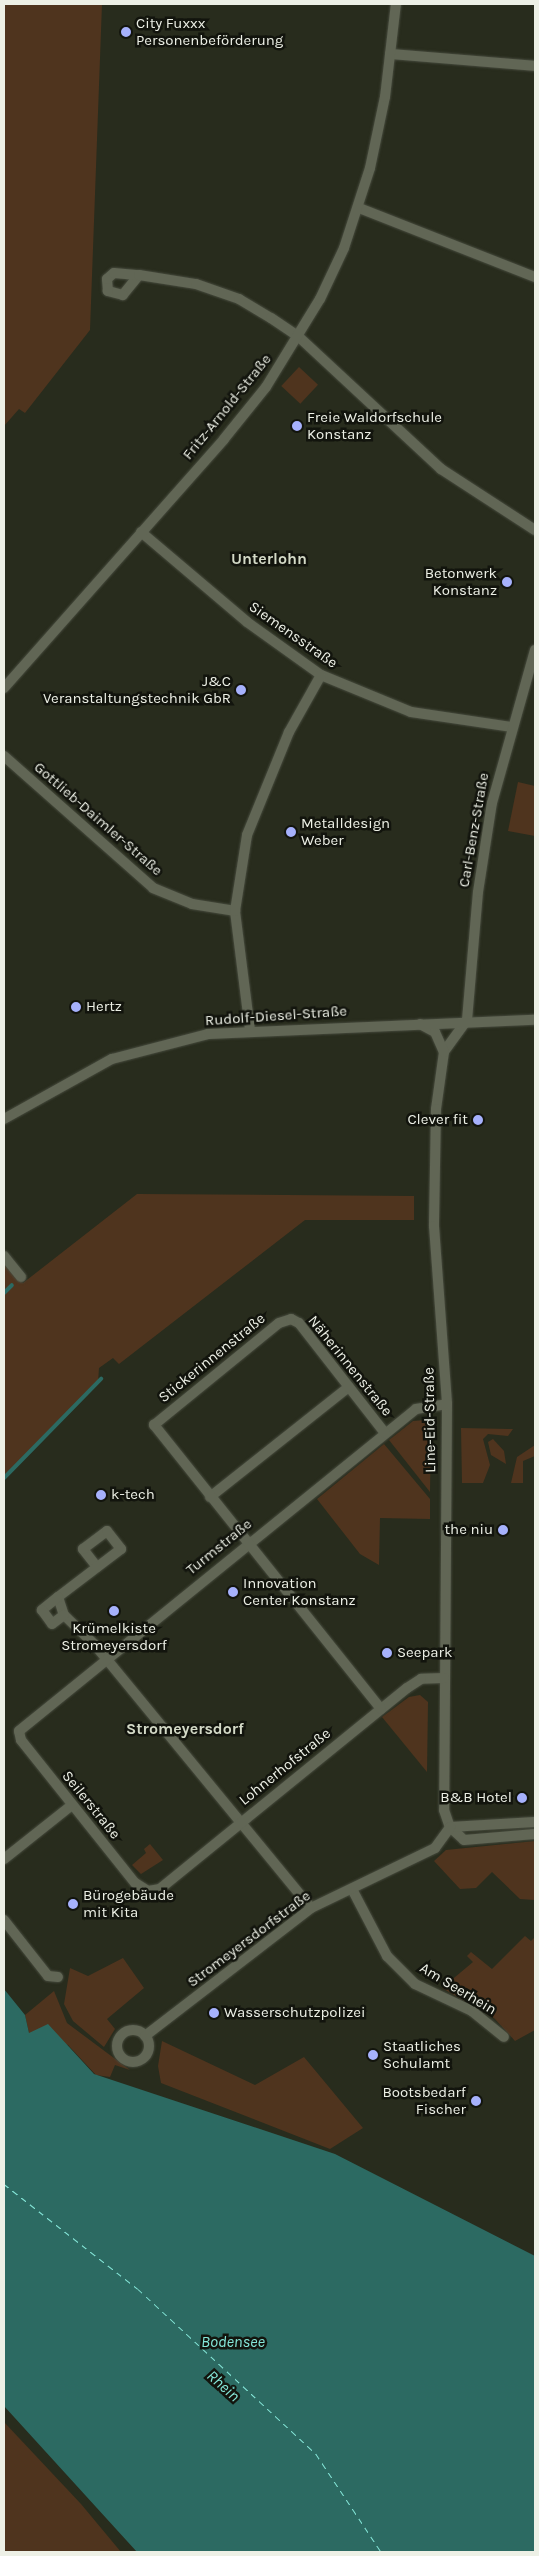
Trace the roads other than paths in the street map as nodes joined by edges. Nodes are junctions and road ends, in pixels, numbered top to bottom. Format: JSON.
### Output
{"nodes":[{"id":1,"x":396,"y":4,"type":"edge"},
{"id":2,"x":390,"y":54,"type":"junction"},
{"id":3,"x":535,"y":66,"type":"edge"},
{"id":4,"x":359,"y":208,"type":"junction"},
{"id":5,"x":139,"y":275,"type":"dead end"},
{"id":6,"x":535,"y":277,"type":"edge"},
{"id":7,"x":299,"y":337,"type":"junction"},
{"id":8,"x":535,"y":530,"type":"edge"},
{"id":9,"x":141,"y":532,"type":"junction"},
{"id":10,"x":535,"y":650,"type":"edge"},
{"id":11,"x":321,"y":675,"type":"junction"},
{"id":12,"x":4,"y":688,"type":"edge"},
{"id":13,"x":511,"y":727,"type":"junction"},
{"id":14,"x":4,"y":756,"type":"edge"},
{"id":15,"x":235,"y":911,"type":"junction"},
{"id":16,"x":467,"y":1020,"type":"junction"},
{"id":17,"x":535,"y":1020,"type":"edge"},
{"id":18,"x":419,"y":1023,"type":"junction"},
{"id":19,"x":250,"y":1030,"type":"junction"},
{"id":20,"x":444,"y":1052,"type":"junction"},
{"id":21,"x":4,"y":1119,"type":"edge"},
{"id":22,"x":4,"y":1256,"type":"edge"},
{"id":23,"x":21,"y":1278,"type":"dead end"},
{"id":24,"x":291,"y":1319,"type":"joint"},
{"id":25,"x":349,"y":1387,"type":"junction"},
{"id":26,"x":447,"y":1404,"type":"junction"},
{"id":27,"x":385,"y":1433,"type":"junction"},
{"id":28,"x":210,"y":1498,"type":"junction"},
{"id":29,"x":248,"y":1544,"type":"junction"},
{"id":30,"x":98,"y":1567,"type":"dead end"},
{"id":31,"x":58,"y":1598,"type":"junction"},
{"id":32,"x":64,"y":1615,"type":"junction"},
{"id":33,"x":105,"y":1658,"type":"junction"},
{"id":34,"x":444,"y":1678,"type":"junction"},
{"id":35,"x":381,"y":1709,"type":"junction"},
{"id":36,"x":19,"y":1731,"type":"joint"},
{"id":37,"x":72,"y":1805,"type":"junction"},
{"id":38,"x":535,"y":1822,"type":"edge"},
{"id":39,"x":238,"y":1824,"type":"junction"},
{"id":40,"x":450,"y":1827,"type":"junction"},
{"id":41,"x":535,"y":1834,"type":"edge"},
{"id":42,"x":4,"y":1859,"type":"edge"},
{"id":43,"x":352,"y":1889,"type":"junction"},
{"id":44,"x":148,"y":1891,"type":"joint"},
{"id":45,"x":311,"y":1908,"type":"junction"},
{"id":46,"x":4,"y":1920,"type":"edge"},
{"id":47,"x":58,"y":1977,"type":"dead end"},
{"id":48,"x":145,"y":2036,"type":"dead end"},
{"id":49,"x":504,"y":2036,"type":"dead end"}],
"edges":[{"from":1,"to":2,"type":"street","name":"Fritz-Arnold-Straße"},
{"from":2,"to":3,"type":"street"},
{"from":2,"to":4,"type":"street","name":"Fritz-Arnold-Straße"},
{"from":4,"to":6,"type":"street"},
{"from":4,"to":7,"type":"street","name":"Fritz-Arnold-Straße"},
{"from":5,"to":7,"type":"street"},
{"from":7,"to":8,"type":"street"},
{"from":7,"to":9,"type":"street","name":"Fritz-Arnold-Straße"},
{"from":9,"to":11,"type":"street","name":"Siemensstraße"},
{"from":9,"to":12,"type":"street","name":"Fritz-Arnold-Straße"},
{"from":10,"to":13,"type":"street","name":"Carl-Benz-Straße"},
{"from":11,"to":13,"type":"street","name":"Siemensstraße"},
{"from":11,"to":15,"type":"street"},
{"from":13,"to":16,"type":"street","name":"Carl-Benz-Straße"},
{"from":14,"to":15,"type":"street","name":"Gottlieb-Daimler-Straße"},
{"from":15,"to":19,"type":"street"},
{"from":16,"to":17,"type":"street","name":"Rudolf-Diesel-Straße"},
{"from":16,"to":18,"type":"street","name":"Rudolf-Diesel-Straße"},
{"from":16,"to":20,"type":"street","name":"Line-Eid-Straße"},
{"from":18,"to":19,"type":"street","name":"Rudolf-Diesel-Straße"},
{"from":18,"to":20,"type":"street"},
{"from":19,"to":21,"type":"street","name":"Rudolf-Diesel-Straße"},
{"from":20,"to":26,"type":"street","name":"Line-Eid-Straße"},
{"from":22,"to":23,"type":"street"},
{"from":24,"to":25,"type":"street","name":"Näherinnenstraße"},
{"from":24,"to":28,"type":"street","name":"Stickerinnenstraße"},
{"from":25,"to":27,"type":"street","name":"Näherinnenstraße"},
{"from":25,"to":28,"type":"street"},
{"from":26,"to":27,"type":"street","name":"Turmstraße"},
{"from":26,"to":34,"type":"street","name":"Line-Eid-Straße"},
{"from":27,"to":29,"type":"street","name":"Turmstraße"},
{"from":28,"to":29,"type":"street"},
{"from":29,"to":33,"type":"street","name":"Turmstraße"},
{"from":29,"to":35,"type":"street"},
{"from":30,"to":31,"type":"street"},
{"from":31,"to":32,"type":"street"},
{"from":31,"to":32,"type":"street"},
{"from":32,"to":33,"type":"street"},
{"from":33,"to":36,"type":"street","name":"Turmstraße"},
{"from":33,"to":39,"type":"street"},
{"from":34,"to":35,"type":"street","name":"Lohnerhofstraße"},
{"from":34,"to":40,"type":"street","name":"Line-Eid-Straße"},
{"from":35,"to":39,"type":"street","name":"Lohnerhofstraße"},
{"from":36,"to":37,"type":"street","name":"Seilerstraße"},
{"from":37,"to":42,"type":"street"},
{"from":37,"to":44,"type":"street","name":"Seilerstraße"},
{"from":38,"to":40,"type":"street"},
{"from":39,"to":44,"type":"street","name":"Lohnerhofstraße"},
{"from":39,"to":45,"type":"street"},
{"from":40,"to":41,"type":"street"},
{"from":40,"to":43,"type":"street","name":"Stromeyersdorfstraße"},
{"from":43,"to":45,"type":"street","name":"Stromeyersdorfstraße"},
{"from":43,"to":49,"type":"street","name":"Am Seerhein"},
{"from":45,"to":48,"type":"street","name":"Stromeyersdorfstraße"},
{"from":46,"to":47,"type":"street"}]}
